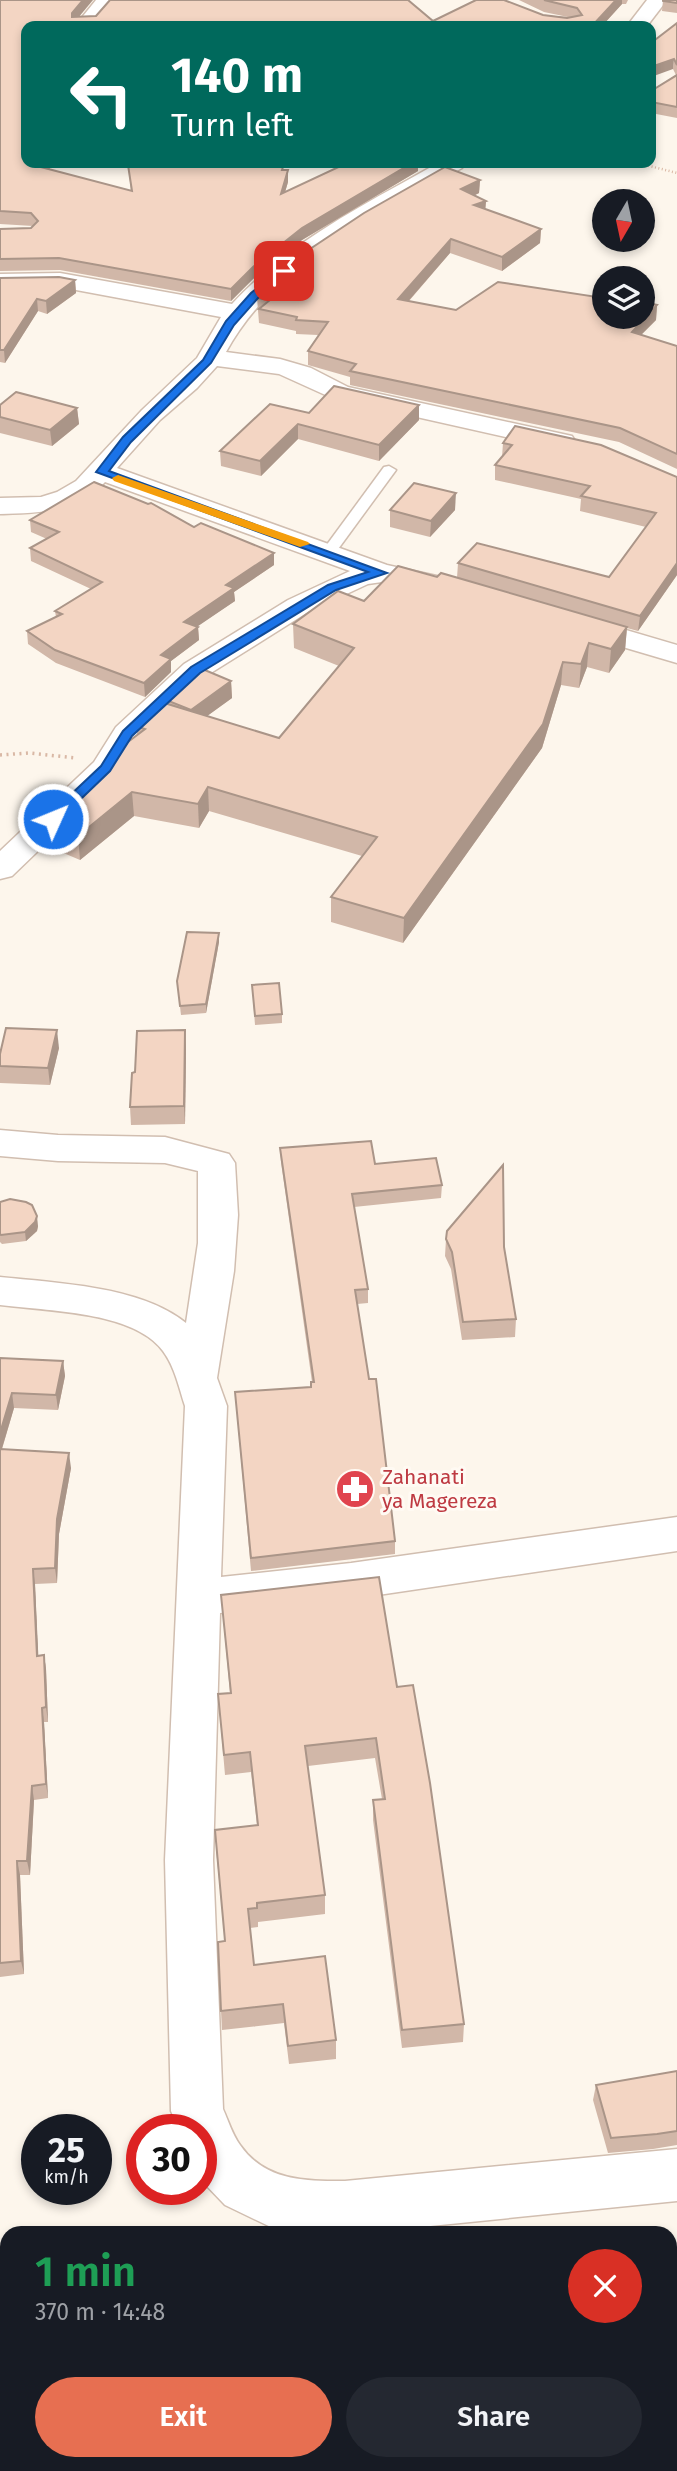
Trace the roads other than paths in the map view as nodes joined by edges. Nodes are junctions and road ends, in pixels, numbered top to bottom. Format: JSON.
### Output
{"nodes":[{"id":1,"x":106,"y":0,"type":"edge"},
{"id":2,"x":657,"y":0,"type":"edge"},
{"id":3,"x":89,"y":21,"type":"edge"},
{"id":4,"x":641,"y":21,"type":"edge"},
{"id":5,"x":445,"y":168,"type":"edge"},
{"id":6,"x":0,"y":281,"type":"edge"},
{"id":7,"x":239,"y":313,"type":"junction"},
{"id":8,"x":209,"y":358,"type":"junction"},
{"id":9,"x":589,"y":447,"type":"edge"},
{"id":10,"x":389,"y":470,"type":"dead end"},
{"id":11,"x":102,"y":472,"type":"junction"},
{"id":12,"x":0,"y":506,"type":"edge"},
{"id":13,"x":328,"y":553,"type":"junction"},
{"id":14,"x":382,"y":573,"type":"junction"},
{"id":15,"x":470,"y":594,"type":"edge"},
{"id":16,"x":548,"y":617,"type":"edge"},
{"id":17,"x":677,"y":654,"type":"edge"},
{"id":18,"x":0,"y":869,"type":"edge"},
{"id":19,"x":0,"y":1143,"type":"edge"},
{"id":20,"x":0,"y":1291,"type":"edge"},
{"id":21,"x":196,"y":1380,"type":"junction"},
{"id":22,"x":677,"y":1534,"type":"edge"},
{"id":23,"x":199,"y":1597,"type":"junction"},
{"id":24,"x":677,"y":2175,"type":"edge"}],
"edges":[{"from":1,"to":3,"type":"street"},
{"from":2,"to":4,"type":"street"},
{"from":5,"to":7,"type":"street"},
{"from":6,"to":7,"type":"street"},
{"from":7,"to":8,"type":"street"},
{"from":8,"to":9,"type":"street"},
{"from":8,"to":11,"type":"street"},
{"from":10,"to":13,"type":"lane"},
{"from":11,"to":12,"type":"street"},
{"from":11,"to":13,"type":"street"},
{"from":13,"to":14,"type":"street"},
{"from":14,"to":15,"type":"street"},
{"from":14,"to":18,"type":"street"},
{"from":16,"to":17,"type":"street"},
{"from":19,"to":21,"type":"street"},
{"from":20,"to":21,"type":"street"},
{"from":21,"to":23,"type":"street"},
{"from":22,"to":23,"type":"street"},
{"from":23,"to":24,"type":"street"}]}
